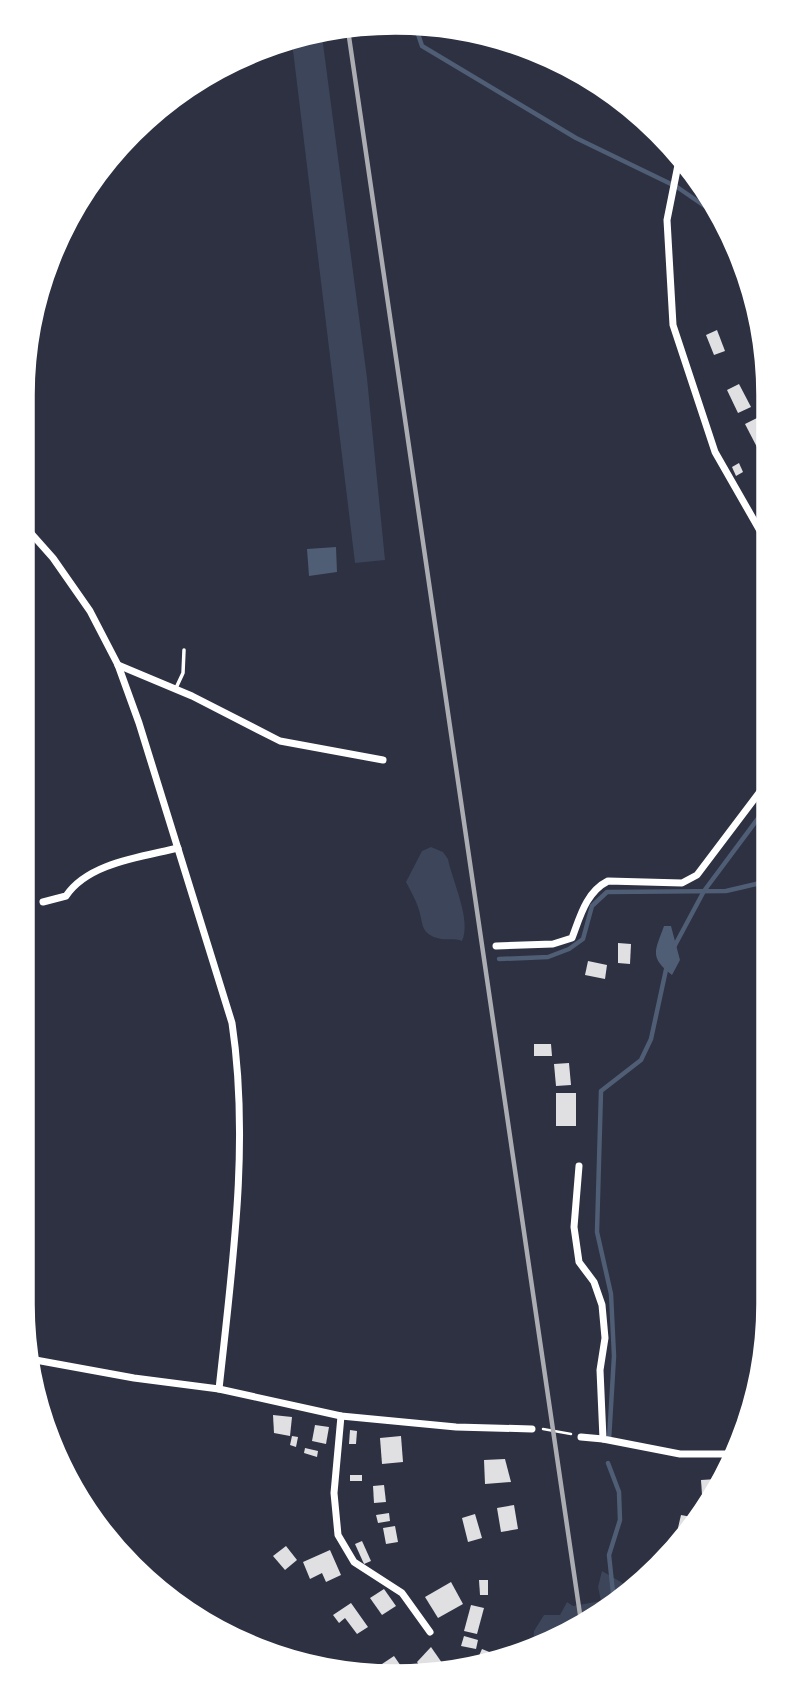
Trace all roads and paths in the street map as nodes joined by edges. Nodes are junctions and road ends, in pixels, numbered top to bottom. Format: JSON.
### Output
{"nodes":[{"id":1,"x":677,"y":168,"type":"edge"},
{"id":2,"x":758,"y":527,"type":"edge"},
{"id":3,"x":33,"y":536,"type":"edge"},
{"id":4,"x":184,"y":650,"type":"dead end"},
{"id":5,"x":118,"y":665,"type":"junction"},
{"id":6,"x":176,"y":690,"type":"junction"},
{"id":7,"x":383,"y":760,"type":"dead end"},
{"id":8,"x":758,"y":794,"type":"edge"},
{"id":9,"x":178,"y":848,"type":"junction"},
{"id":10,"x":43,"y":902,"type":"dead end"},
{"id":11,"x":496,"y":946,"type":"dead end"},
{"id":12,"x":579,"y":1166,"type":"dead end"},
{"id":13,"x":38,"y":1360,"type":"edge"},
{"id":14,"x":219,"y":1389,"type":"junction"},
{"id":15,"x":341,"y":1416,"type":"junction"},
{"id":16,"x":532,"y":1429,"type":"joint"},
{"id":17,"x":580,"y":1437,"type":"joint"},
{"id":18,"x":603,"y":1439,"type":"junction"},
{"id":19,"x":725,"y":1454,"type":"edge"},
{"id":20,"x":430,"y":1632,"type":"dead end"}],
"edges":[{"from":1,"to":2,"type":"street"},
{"from":3,"to":5,"type":"street"},
{"from":4,"to":6,"type":"lane"},
{"from":5,"to":6,"type":"street"},
{"from":5,"to":9,"type":"street"},
{"from":6,"to":7,"type":"street"},
{"from":8,"to":11,"type":"street"},
{"from":9,"to":10,"type":"street"},
{"from":9,"to":14,"type":"street"},
{"from":12,"to":18,"type":"street"},
{"from":13,"to":14,"type":"street"},
{"from":14,"to":15,"type":"street"},
{"from":15,"to":16,"type":"street"},
{"from":15,"to":20,"type":"street"},
{"from":16,"to":17,"type":"path"},
{"from":17,"to":18,"type":"street"},
{"from":18,"to":19,"type":"street"}]}
